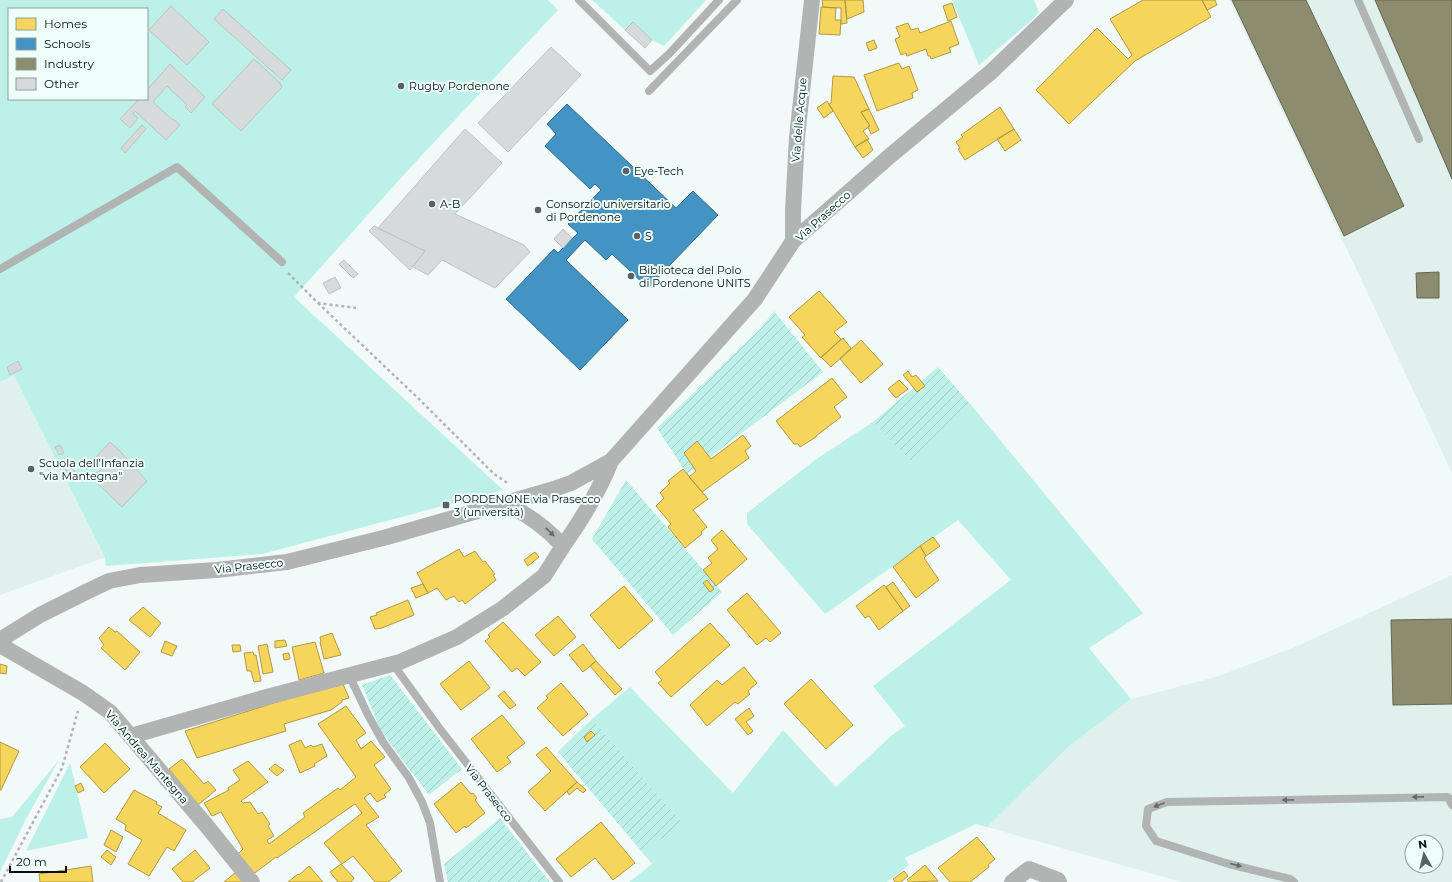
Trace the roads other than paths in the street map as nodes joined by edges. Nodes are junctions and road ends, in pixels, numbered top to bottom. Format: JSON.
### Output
{"nodes":[{"id":1,"x":579,"y":0,"type":"edge"},
{"id":2,"x":719,"y":0,"type":"edge"},
{"id":3,"x":737,"y":0,"type":"edge"},
{"id":4,"x":812,"y":0,"type":"edge"},
{"id":5,"x":1066,"y":0,"type":"edge"},
{"id":6,"x":1358,"y":0,"type":"edge"},
{"id":7,"x":649,"y":91,"type":"dead end"},
{"id":8,"x":1419,"y":139,"type":"dead end"},
{"id":9,"x":793,"y":241,"type":"junction"},
{"id":10,"x":282,"y":262,"type":"road end"},
{"id":11,"x":0,"y":269,"type":"edge"},
{"id":12,"x":611,"y":461,"type":"junction"},
{"id":13,"x":512,"y":502,"type":"junction"},
{"id":14,"x":563,"y":546,"type":"junction"},
{"id":15,"x":0,"y":640,"type":"edge"},
{"id":16,"x":0,"y":645,"type":"edge"},
{"id":17,"x":393,"y":664,"type":"junction"},
{"id":18,"x":349,"y":676,"type":"junction"},
{"id":19,"x":131,"y":736,"type":"junction"},
{"id":20,"x":1452,"y":805,"type":"edge"},
{"id":21,"x":252,"y":882,"type":"edge"},
{"id":22,"x":440,"y":882,"type":"edge"},
{"id":23,"x":559,"y":882,"type":"edge"},
{"id":24,"x":1012,"y":882,"type":"edge"},
{"id":25,"x":1059,"y":882,"type":"edge"},
{"id":26,"x":1294,"y":882,"type":"edge"}],
"edges":[{"from":1,"to":2,"type":"lane"},
{"from":3,"to":7,"type":"lane"},
{"from":4,"to":9,"type":"street","name":"Via delle Acque"},
{"from":5,"to":9,"type":"street","name":"Via Prasecco"},
{"from":6,"to":8,"type":"lane"},
{"from":9,"to":12,"type":"street","name":"Via Prasecco"},
{"from":10,"to":11,"type":"lane"},
{"from":12,"to":13,"type":"street","name":"Via Prasecco"},
{"from":12,"to":14,"type":"street","name":"Via Prasecco"},
{"from":13,"to":14,"type":"street","one_way":true},
{"from":13,"to":15,"type":"street","name":"Via Prasecco"},
{"from":14,"to":17,"type":"street","name":"Via Prasecco"},
{"from":16,"to":19,"type":"street","name":"Via Andrea Mantegna"},
{"from":17,"to":18,"type":"street","name":"Via Prasecco"},
{"from":17,"to":23,"type":"lane","name":"Via Prasecco"},
{"from":18,"to":19,"type":"street","name":"Via Prasecco"},
{"from":18,"to":22,"type":"lane"},
{"from":19,"to":21,"type":"street","name":"Via Andrea Mantegna"},
{"from":20,"to":26,"type":"lane","one_way":true},
{"from":24,"to":25,"type":"street"}]}
